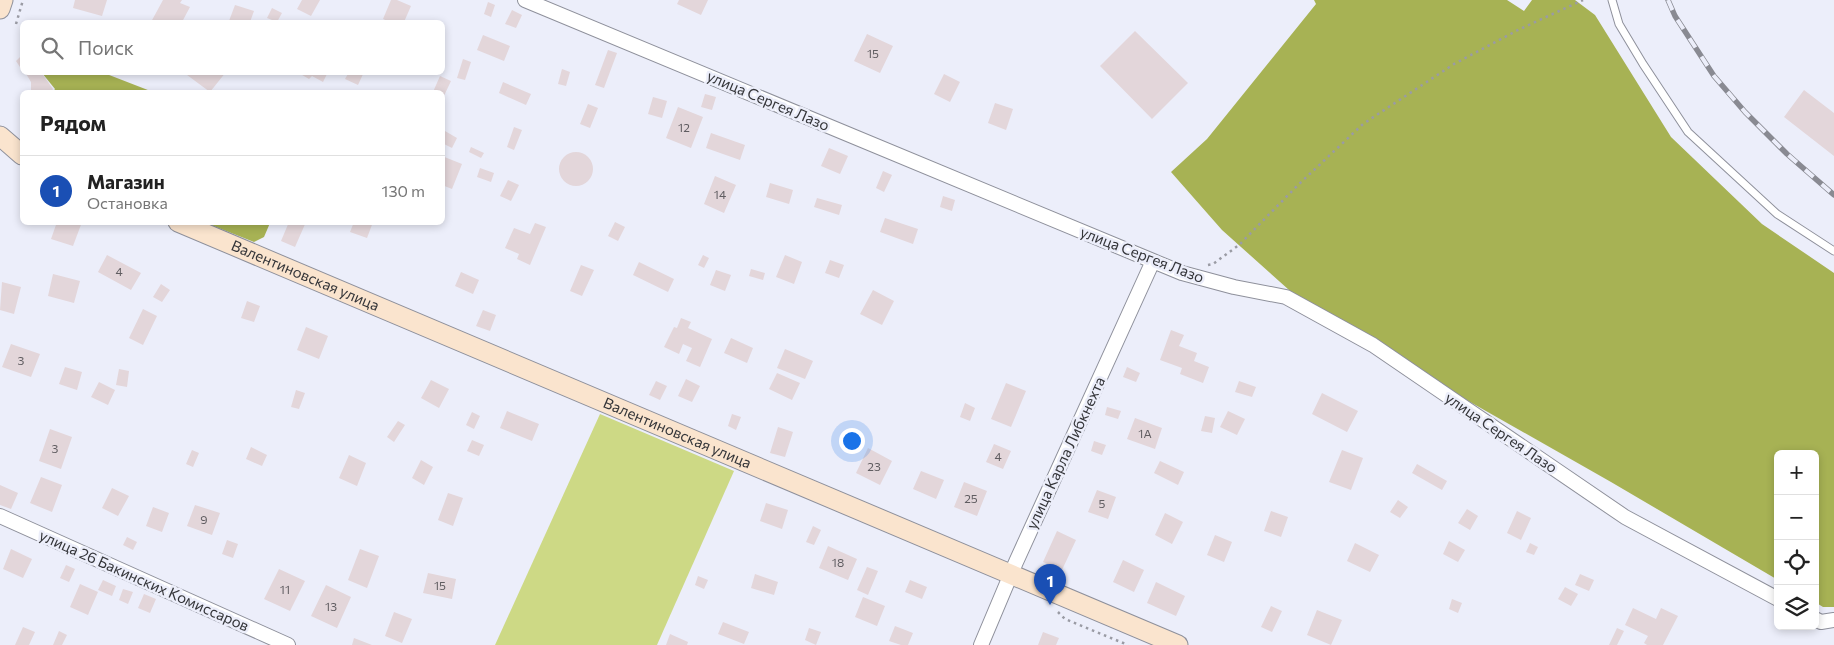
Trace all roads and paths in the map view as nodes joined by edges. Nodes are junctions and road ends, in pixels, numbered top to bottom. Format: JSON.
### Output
{"nodes":[{"id":1,"x":2,"y":0,"type":"edge"},
{"id":2,"x":23,"y":0,"type":"edge"},
{"id":3,"x":525,"y":0,"type":"edge"},
{"id":4,"x":1583,"y":0,"type":"edge"},
{"id":5,"x":1612,"y":0,"type":"edge"},
{"id":6,"x":0,"y":9,"type":"edge"},
{"id":7,"x":16,"y":24,"type":"dead end"},
{"id":8,"x":0,"y":136,"type":"edge"},
{"id":9,"x":20,"y":153,"type":"edge"},
{"id":10,"x":185,"y":225,"type":"edge"},
{"id":11,"x":1834,"y":251,"type":"edge"},
{"id":12,"x":1153,"y":261,"type":"junction"},
{"id":13,"x":1182,"y":273,"type":"junction"},
{"id":14,"x":0,"y":516,"type":"edge"},
{"id":15,"x":1011,"y":574,"type":"junction"},
{"id":16,"x":1774,"y":596,"type":"edge"},
{"id":17,"x":1055,"y":610,"type":"dead end"},
{"id":18,"x":1834,"y":620,"type":"edge"},
{"id":19,"x":1819,"y":621,"type":"edge"},
{"id":20,"x":288,"y":645,"type":"edge"},
{"id":21,"x":981,"y":645,"type":"edge"},
{"id":22,"x":1128,"y":645,"type":"edge"},
{"id":23,"x":1178,"y":645,"type":"edge"}],
"edges":[{"from":1,"to":6,"type":"main road"},
{"from":2,"to":7,"type":"path"},
{"from":3,"to":12,"type":"street","name":"улица Сергея Лазо"},
{"from":4,"to":13,"type":"path"},
{"from":5,"to":11,"type":"lane"},
{"from":8,"to":9,"type":"main road"},
{"from":10,"to":15,"type":"main road","name":"Валентиновская улица"},
{"from":12,"to":13,"type":"street","name":"улица Сергея Лазо"},
{"from":12,"to":15,"type":"street","name":"улица Карла Либкнехта"},
{"from":13,"to":16,"type":"street","name":"улица Сергея Лазо"},
{"from":14,"to":20,"type":"street","name":"улица 26 Бакинских Комиссаров"},
{"from":15,"to":21,"type":"street","name":"улица Карла Либкнехта"},
{"from":15,"to":23,"type":"main road","name":"Валентиновская улица"},
{"from":17,"to":22,"type":"path"},
{"from":18,"to":19,"type":"street"}]}
